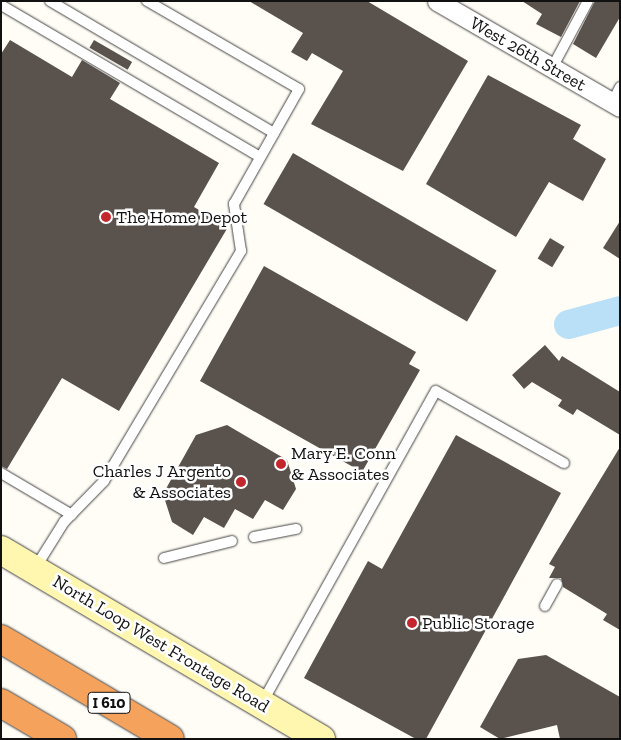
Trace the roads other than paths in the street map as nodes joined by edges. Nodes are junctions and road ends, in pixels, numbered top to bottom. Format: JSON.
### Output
{"nodes":[{"id":1,"x":50,"y":1,"type":"edge"},
{"id":2,"x":147,"y":1,"type":"edge"},
{"id":3,"x":588,"y":1,"type":"edge"},
{"id":4,"x":442,"y":2,"type":"edge"},
{"id":5,"x":1,"y":5,"type":"edge"},
{"id":6,"x":552,"y":68,"type":"junction"},
{"id":7,"x":617,"y":99,"type":"edge"},
{"id":8,"x":274,"y":133,"type":"junction"},
{"id":9,"x":260,"y":157,"type":"junction"},
{"id":10,"x":564,"y":463,"type":"dead end"},
{"id":11,"x":1,"y":473,"type":"edge"},
{"id":12,"x":72,"y":515,"type":"junction"},
{"id":13,"x":296,"y":529,"type":"dead end"},
{"id":14,"x":254,"y":537,"type":"dead end"},
{"id":15,"x":232,"y":541,"type":"dead end"},
{"id":16,"x":1,"y":550,"type":"edge"},
{"id":17,"x":164,"y":558,"type":"dead end"},
{"id":18,"x":34,"y":570,"type":"junction"},
{"id":19,"x":557,"y":584,"type":"dead end"},
{"id":20,"x":545,"y":606,"type":"dead end"},
{"id":21,"x":1,"y":631,"type":"edge"},
{"id":22,"x":1,"y":639,"type":"edge"},
{"id":23,"x":49,"y":667,"type":"junction"},
{"id":24,"x":1,"y":703,"type":"edge"},
{"id":25,"x":261,"y":704,"type":"junction"},
{"id":26,"x":62,"y":739,"type":"edge"},
{"id":27,"x":170,"y":739,"type":"edge"},
{"id":28,"x":321,"y":739,"type":"edge"}],
"edges":[{"from":1,"to":8,"type":"lane"},
{"from":2,"to":8,"type":"lane"},
{"from":3,"to":6,"type":"lane"},
{"from":4,"to":6,"type":"street","name":"West 26th Street"},
{"from":5,"to":9,"type":"lane"},
{"from":6,"to":7,"type":"street","name":"West 26th Street"},
{"from":8,"to":9,"type":"lane"},
{"from":9,"to":12,"type":"lane"},
{"from":10,"to":25,"type":"lane"},
{"from":11,"to":12,"type":"lane"},
{"from":12,"to":18,"type":"lane"},
{"from":13,"to":14,"type":"lane"},
{"from":15,"to":17,"type":"lane"},
{"from":16,"to":18,"type":"main road","name":"North Loop West Frontage Road"},
{"from":18,"to":25,"type":"main road","name":"North Loop West Frontage Road"},
{"from":19,"to":20,"type":"lane"},
{"from":21,"to":23,"type":"highway"},
{"from":22,"to":23,"type":"highway","number":"I 610"},
{"from":23,"to":27,"type":"highway","number":"I 610"},
{"from":24,"to":26,"type":"highway"},
{"from":25,"to":28,"type":"main road","name":"North Loop West Frontage Road"}]}
